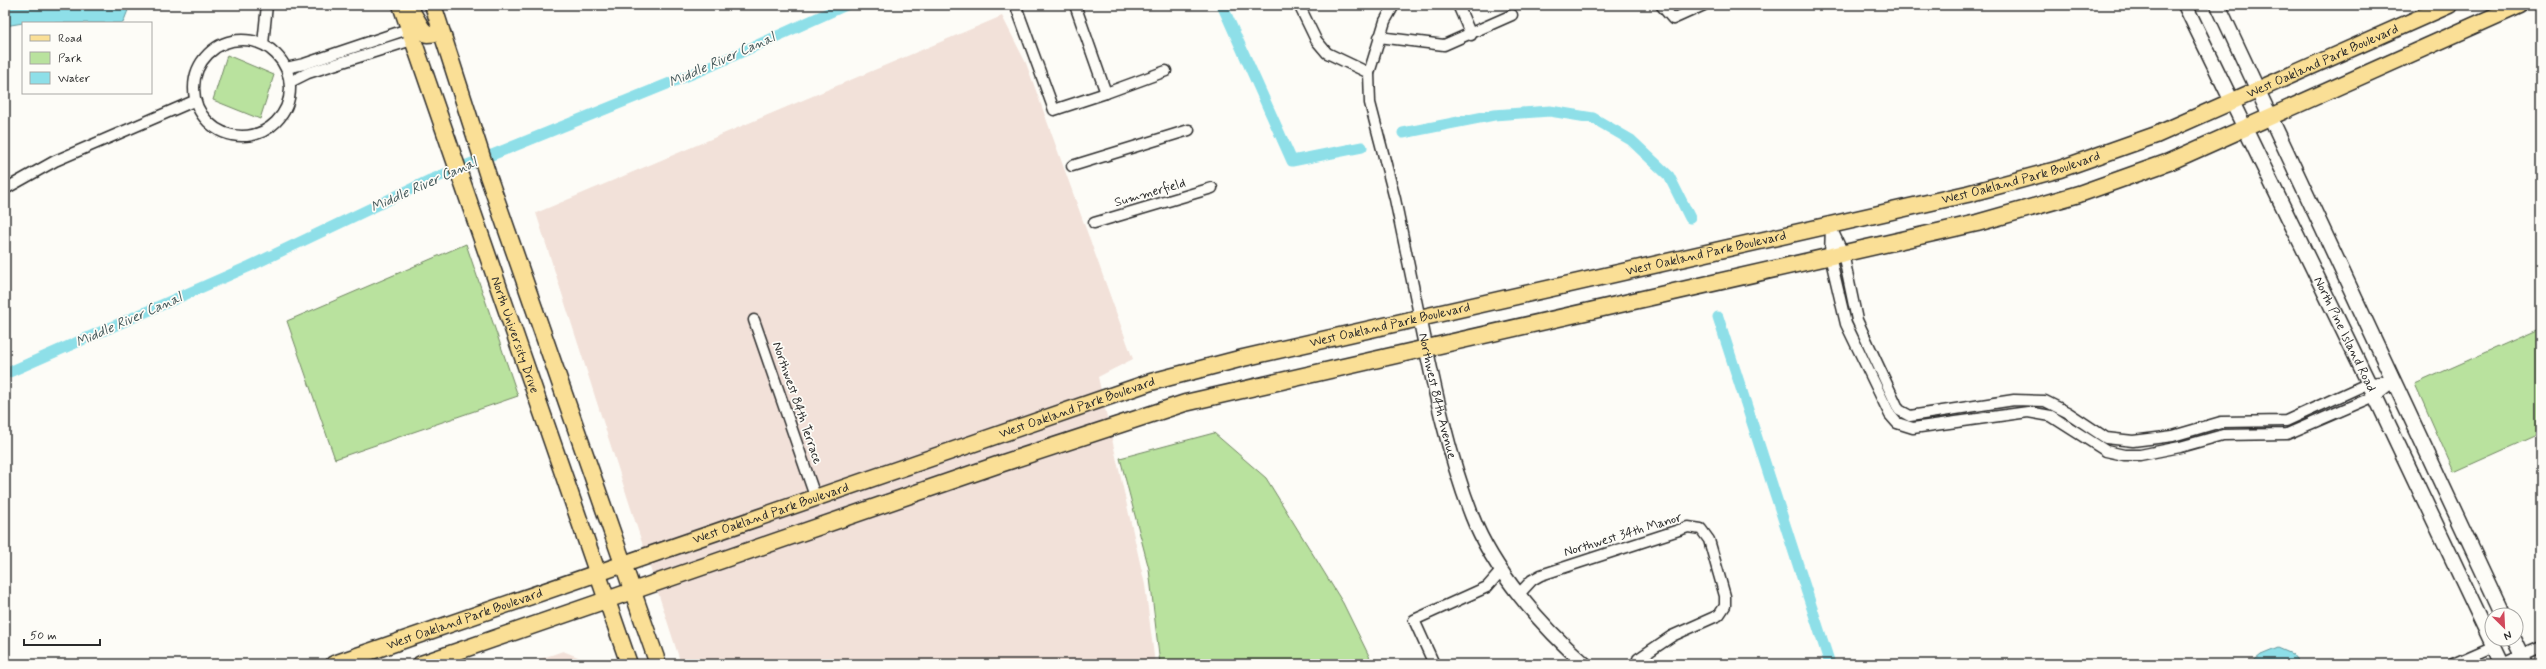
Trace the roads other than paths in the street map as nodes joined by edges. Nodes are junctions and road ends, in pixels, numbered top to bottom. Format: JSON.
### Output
{"nodes":[{"id":1,"x":267,"y":5,"type":"edge"},
{"id":2,"x":401,"y":5,"type":"edge"},
{"id":3,"x":408,"y":5,"type":"edge"},
{"id":4,"x":433,"y":5,"type":"edge"},
{"id":5,"x":1075,"y":5,"type":"edge"},
{"id":6,"x":1300,"y":5,"type":"edge"},
{"id":7,"x":1394,"y":5,"type":"edge"},
{"id":8,"x":1458,"y":5,"type":"edge"},
{"id":9,"x":1661,"y":5,"type":"edge"},
{"id":10,"x":1702,"y":5,"type":"edge"},
{"id":11,"x":2185,"y":5,"type":"edge"},
{"id":12,"x":2218,"y":5,"type":"edge"},
{"id":13,"x":2449,"y":5,"type":"edge"},
{"id":14,"x":2520,"y":5,"type":"edge"},
{"id":15,"x":1016,"y":9,"type":"dead end"},
{"id":16,"x":1512,"y":15,"type":"dead end"},
{"id":17,"x":442,"y":33,"type":"junction"},
{"id":18,"x":410,"y":34,"type":"junction"},
{"id":19,"x":1471,"y":35,"type":"junction"},
{"id":20,"x":1379,"y":37,"type":"junction"},
{"id":21,"x":263,"y":44,"type":"junction"},
{"id":22,"x":286,"y":68,"type":"junction"},
{"id":23,"x":1166,"y":71,"type":"dead end"},
{"id":24,"x":1369,"y":73,"type":"junction"},
{"id":25,"x":290,"y":82,"type":"junction"},
{"id":26,"x":2259,"y":90,"type":"junction"},
{"id":27,"x":1106,"y":93,"type":"junction"},
{"id":28,"x":194,"y":101,"type":"junction"},
{"id":29,"x":2234,"y":102,"type":"junction"},
{"id":30,"x":2271,"y":116,"type":"junction"},
{"id":31,"x":2246,"y":127,"type":"junction"},
{"id":32,"x":1189,"y":130,"type":"dead end"},
{"id":33,"x":1072,"y":166,"type":"dead end"},
{"id":34,"x":1212,"y":188,"type":"dead end"},
{"id":35,"x":5,"y":189,"type":"edge"},
{"id":36,"x":1094,"y":223,"type":"dead end"},
{"id":37,"x":1831,"y":226,"type":"junction"},
{"id":38,"x":1836,"y":255,"type":"junction"},
{"id":39,"x":1420,"y":319,"type":"junction"},
{"id":40,"x":754,"y":320,"type":"dead end"},
{"id":41,"x":1426,"y":347,"type":"junction"},
{"id":42,"x":2394,"y":380,"type":"junction"},
{"id":43,"x":2372,"y":389,"type":"junction"},
{"id":44,"x":1929,"y":414,"type":"junction"},
{"id":45,"x":1913,"y":428,"type":"junction"},
{"id":46,"x":815,"y":496,"type":"junction"},
{"id":47,"x":624,"y":564,"type":"junction"},
{"id":48,"x":1501,"y":571,"type":"junction"},
{"id":49,"x":598,"y":572,"type":"junction"},
{"id":50,"x":633,"y":591,"type":"junction"},
{"id":51,"x":1520,"y":593,"type":"junction"},
{"id":52,"x":607,"y":600,"type":"junction"},
{"id":53,"x":2499,"y":607,"type":"edge"},
{"id":54,"x":2484,"y":625,"type":"edge"},
{"id":55,"x":2492,"y":647,"type":"edge"},
{"id":56,"x":2494,"y":647,"type":"edge"},
{"id":57,"x":2518,"y":647,"type":"edge"},
{"id":58,"x":2541,"y":647,"type":"edge"},
{"id":59,"x":1638,"y":659,"type":"dead end"},
{"id":60,"x":2524,"y":660,"type":"edge"},
{"id":61,"x":334,"y":664,"type":"edge"},
{"id":62,"x":421,"y":664,"type":"edge"},
{"id":63,"x":629,"y":664,"type":"edge"},
{"id":64,"x":658,"y":664,"type":"edge"},
{"id":65,"x":1434,"y":664,"type":"edge"},
{"id":66,"x":1585,"y":664,"type":"edge"},
{"id":67,"x":2453,"y":664,"type":"edge"},
{"id":68,"x":2502,"y":664,"type":"edge"}],
"edges":[{"from":1,"to":21,"type":"street"},
{"from":2,"to":18,"type":"main road","name":"North University Drive"},
{"from":3,"to":17,"type":"main road"},
{"from":4,"to":17,"type":"main road","name":"North University Drive"},
{"from":5,"to":27,"type":"street"},
{"from":6,"to":24,"type":"street"},
{"from":7,"to":20,"type":"street","name":"Northwest 84th Avenue"},
{"from":8,"to":19,"type":"street"},
{"from":9,"to":10,"type":"street"},
{"from":11,"to":29,"type":"main road","name":"North Pine Island Road"},
{"from":12,"to":26,"type":"main road","name":"North Pine Island Road"},
{"from":13,"to":26,"type":"main road","name":"West Oakland Park Boulevard"},
{"from":14,"to":30,"type":"main road"},
{"from":15,"to":27,"type":"street"},
{"from":16,"to":19,"type":"street"},
{"from":17,"to":47,"type":"main road","name":"North University Drive"},
{"from":18,"to":22,"type":"street"},
{"from":18,"to":25,"type":"street"},
{"from":18,"to":49,"type":"main road","name":"North University Drive"},
{"from":19,"to":20,"type":"street"},
{"from":20,"to":24,"type":"street","name":"Northwest 84th Avenue"},
{"from":21,"to":22,"type":"street"},
{"from":21,"to":28,"type":"street"},
{"from":22,"to":25,"type":"street"},
{"from":23,"to":27,"type":"street"},
{"from":24,"to":39,"type":"street","name":"Northwest 84th Avenue"},
{"from":25,"to":28,"type":"street"},
{"from":26,"to":29,"type":"main road","name":"West Oakland Park Boulevard"},
{"from":26,"to":30,"type":"main road","name":"North Pine Island Road"},
{"from":28,"to":35,"type":"street"},
{"from":29,"to":31,"type":"main road","name":"North Pine Island Road"},
{"from":29,"to":37,"type":"main road","name":"West Oakland Park Boulevard"},
{"from":30,"to":31,"type":"main road"},
{"from":30,"to":42,"type":"main road","name":"North Pine Island Road"},
{"from":31,"to":38,"type":"main road"},
{"from":31,"to":43,"type":"main road","name":"North Pine Island Road"},
{"from":32,"to":33,"type":"street"},
{"from":34,"to":36,"type":"street","name":"Summerfield"},
{"from":37,"to":38,"type":"street"},
{"from":37,"to":39,"type":"main road","name":"West Oakland Park Boulevard"},
{"from":38,"to":41,"type":"main road"},
{"from":38,"to":44,"type":"street"},
{"from":38,"to":45,"type":"street"},
{"from":39,"to":41,"type":"street","name":"Northwest 84th Avenue"},
{"from":39,"to":46,"type":"main road","name":"West Oakland Park Boulevard"},
{"from":40,"to":46,"type":"street","name":"Northwest 84th Terrace"},
{"from":41,"to":48,"type":"street","name":"Northwest 84th Avenue"},
{"from":41,"to":50,"type":"main road"},
{"from":42,"to":43,"type":"street"},
{"from":42,"to":53,"type":"main road","name":"North Pine Island Road"},
{"from":43,"to":44,"type":"street"},
{"from":43,"to":45,"type":"street"},
{"from":43,"to":54,"type":"main road","name":"North Pine Island Road"},
{"from":44,"to":45,"type":"street"},
{"from":46,"to":47,"type":"main road","name":"West Oakland Park Boulevard"},
{"from":47,"to":49,"type":"main road","name":"West Oakland Park Boulevard"},
{"from":47,"to":50,"type":"main road","name":"North University Drive"},
{"from":48,"to":51,"type":"street","name":"Northwest 84th Avenue"},
{"from":48,"to":65,"type":"street"},
{"from":49,"to":52,"type":"main road","name":"North University Drive"},
{"from":49,"to":61,"type":"main road","name":"West Oakland Park Boulevard"},
{"from":50,"to":52,"type":"main road"},
{"from":50,"to":64,"type":"main road","name":"North University Drive"},
{"from":51,"to":59,"type":"street","name":"Northwest 34th Manor"},
{"from":51,"to":66,"type":"street","name":"Northwest 84th Avenue"},
{"from":52,"to":62,"type":"main road"},
{"from":52,"to":63,"type":"main road","name":"North University Drive"},
{"from":55,"to":67,"type":"street"},
{"from":56,"to":68,"type":"main road","name":"North Pine Island Road"},
{"from":57,"to":60,"type":"main road"},
{"from":58,"to":60,"type":"street"},
{"from":60,"to":68,"type":"street"}]}
